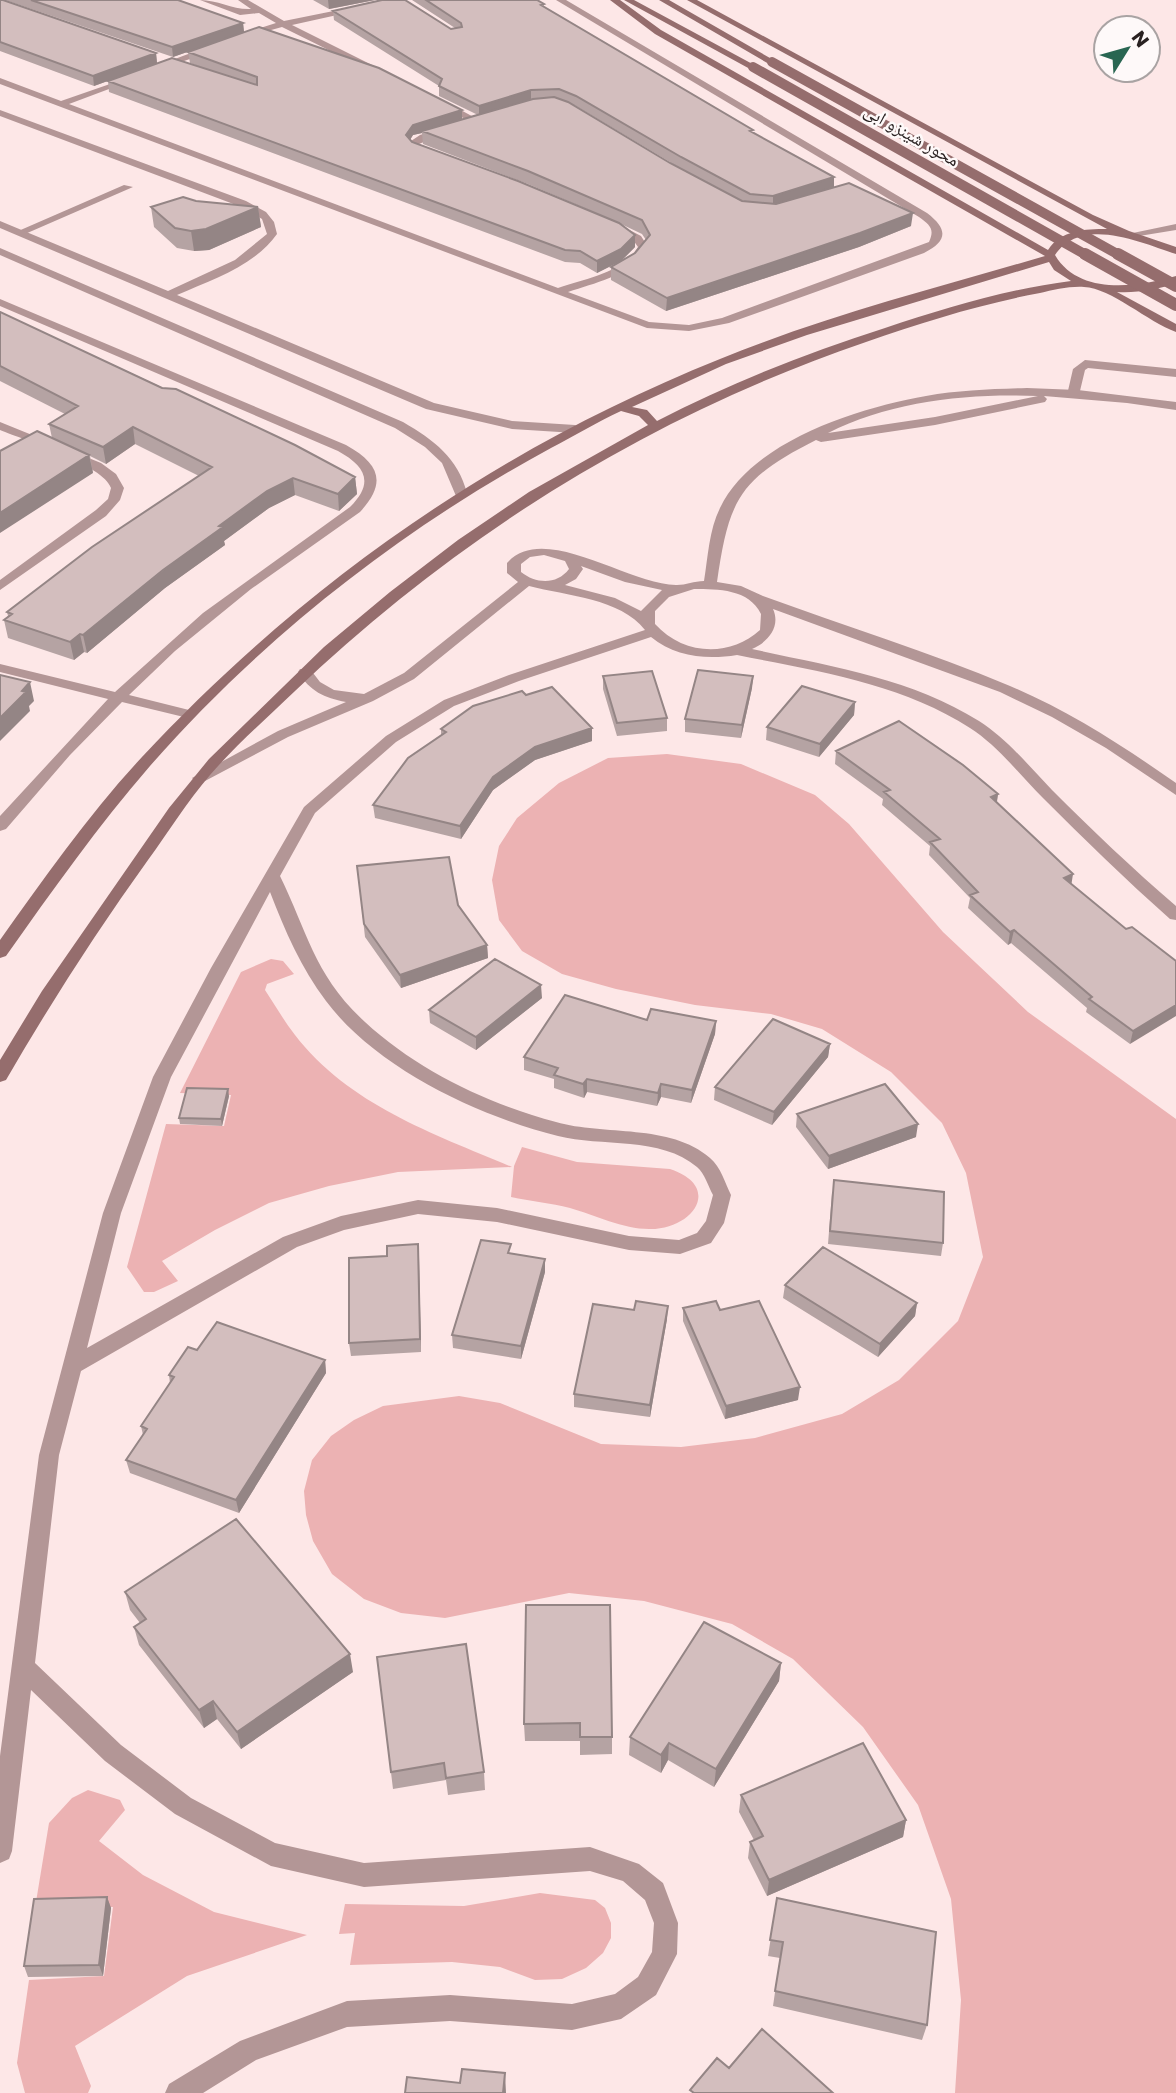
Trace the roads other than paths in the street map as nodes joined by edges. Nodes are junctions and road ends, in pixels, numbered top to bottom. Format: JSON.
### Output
{"nodes":[{"id":1,"x":204,"y":0,"type":"edge"},
{"id":2,"x":242,"y":0,"type":"edge"},
{"id":3,"x":401,"y":0,"type":"edge"},
{"id":4,"x":560,"y":0,"type":"edge"},
{"id":5,"x":614,"y":0,"type":"edge"},
{"id":6,"x":628,"y":0,"type":"edge"},
{"id":7,"x":663,"y":0,"type":"edge"},
{"id":8,"x":691,"y":0,"type":"edge"},
{"id":9,"x":412,"y":7,"type":"edge"},
{"id":10,"x":258,"y":11,"type":"junction"},
{"id":11,"x":283,"y":24,"type":"junction"},
{"id":12,"x":236,"y":40,"type":"edge"},
{"id":13,"x":223,"y":44,"type":"edge"},
{"id":14,"x":160,"y":58,"type":"edge"},
{"id":15,"x":173,"y":62,"type":"junction"},
{"id":16,"x":184,"y":66,"type":"edge"},
{"id":17,"x":148,"y":71,"type":"edge"},
{"id":18,"x":379,"y":73,"type":"edge"},
{"id":19,"x":135,"y":76,"type":"edge"},
{"id":20,"x":0,"y":81,"type":"edge"},
{"id":21,"x":428,"y":97,"type":"edge"},
{"id":22,"x":56,"y":103,"type":"junction"},
{"id":23,"x":5,"y":115,"type":"edge"},
{"id":24,"x":448,"y":161,"type":"edge"},
{"id":25,"x":869,"y":183,"type":"junction"},
{"id":26,"x":128,"y":187,"type":"dead end"},
{"id":27,"x":857,"y":187,"type":"edge"},
{"id":28,"x":0,"y":224,"type":"edge"},
{"id":29,"x":611,"y":225,"type":"edge"},
{"id":30,"x":1176,"y":227,"type":"edge"},
{"id":31,"x":21,"y":232,"type":"junction"},
{"id":32,"x":1129,"y":234,"type":"junction"},
{"id":33,"x":0,"y":251,"type":"edge"},
{"id":34,"x":1176,"y":251,"type":"edge"},
{"id":35,"x":1050,"y":256,"type":"junction"},
{"id":36,"x":1176,"y":279,"type":"edge"},
{"id":37,"x":1090,"y":284,"type":"junction"},
{"id":38,"x":1176,"y":286,"type":"edge"},
{"id":39,"x":559,"y":291,"type":"junction"},
{"id":40,"x":168,"y":295,"type":"junction"},
{"id":41,"x":0,"y":302,"type":"edge"},
{"id":42,"x":1176,"y":305,"type":"edge"},
{"id":43,"x":1176,"y":329,"type":"edge"},
{"id":44,"x":724,"y":361,"type":"junction"},
{"id":45,"x":1176,"y":373,"type":"edge"},
{"id":46,"x":757,"y":378,"type":"junction"},
{"id":47,"x":1058,"y":395,"type":"junction"},
{"id":48,"x":1073,"y":395,"type":"junction"},
{"id":49,"x":1176,"y":406,"type":"edge"},
{"id":50,"x":396,"y":407,"type":"junction"},
{"id":51,"x":618,"y":407,"type":"junction"},
{"id":52,"x":655,"y":425,"type":"junction"},
{"id":53,"x":0,"y":426,"type":"edge"},
{"id":54,"x":575,"y":429,"type":"junction"},
{"id":55,"x":802,"y":440,"type":"junction"},
{"id":56,"x":461,"y":493,"type":"junction"},
{"id":57,"x":570,"y":558,"type":"junction"},
{"id":58,"x":526,"y":582,"type":"junction"},
{"id":59,"x":546,"y":585,"type":"junction"},
{"id":60,"x":710,"y":585,"type":"junction"},
{"id":61,"x":0,"y":586,"type":"edge"},
{"id":62,"x":676,"y":589,"type":"junction"},
{"id":63,"x":757,"y":599,"type":"junction"},
{"id":64,"x":649,"y":625,"type":"junction"},
{"id":65,"x":736,"y":650,"type":"junction"},
{"id":66,"x":0,"y":668,"type":"edge"},
{"id":67,"x":305,"y":672,"type":"junction"},
{"id":68,"x":118,"y":697,"type":"junction"},
{"id":69,"x":368,"y":698,"type":"junction"},
{"id":70,"x":188,"y":714,"type":"junction"},
{"id":71,"x":200,"y":778,"type":"junction"},
{"id":72,"x":1176,"y":790,"type":"edge"},
{"id":73,"x":0,"y":826,"type":"edge"},
{"id":74,"x":273,"y":878,"type":"junction"},
{"id":75,"x":1176,"y":915,"type":"edge"},
{"id":76,"x":0,"y":953,"type":"edge"},
{"id":77,"x":0,"y":1076,"type":"edge"},
{"id":78,"x":72,"y":1366,"type":"junction"},
{"id":79,"x":24,"y":1668,"type":"junction"},
{"id":80,"x":0,"y":1851,"type":"edge"},
{"id":81,"x":178,"y":2093,"type":"edge"}],
"edges":[{"from":1,"to":10,"type":"street"},
{"from":2,"to":10,"type":"street"},
{"from":3,"to":9,"type":"street"},
{"from":3,"to":11,"type":"street"},
{"from":4,"to":25,"type":"street"},
{"from":5,"to":35,"type":"main road","name":"محور شينزو ابى"},
{"from":6,"to":42,"type":"main road","name":"محور شينزو ابى","bridge":true},
{"from":7,"to":38,"type":"main road","name":"محور شينزو ابى","bridge":true},
{"from":8,"to":32,"type":"main road","name":"محور شينزو ابى"},
{"from":10,"to":11,"type":"street"},
{"from":11,"to":12,"type":"street"},
{"from":11,"to":18,"type":"street"},
{"from":13,"to":15,"type":"street"},
{"from":14,"to":15,"type":"street"},
{"from":15,"to":16,"type":"street"},
{"from":15,"to":17,"type":"street"},
{"from":19,"to":22,"type":"street"},
{"from":20,"to":22,"type":"street"},
{"from":21,"to":24,"type":"street"},
{"from":22,"to":23,"type":"street"},
{"from":22,"to":39,"type":"street"},
{"from":23,"to":40,"type":"street"},
{"from":25,"to":27,"type":"street"},
{"from":25,"to":39,"type":"street"},
{"from":26,"to":31,"type":"street"},
{"from":28,"to":31,"type":"street"},
{"from":29,"to":39,"type":"street"},
{"from":30,"to":32,"type":"street"},
{"from":31,"to":40,"type":"street"},
{"from":32,"to":34,"type":"main road"},
{"from":32,"to":35,"type":"main road"},
{"from":33,"to":50,"type":"street"},
{"from":35,"to":37,"type":"main road","name":"محور شينزو ابى"},
{"from":35,"to":44,"type":"main road"},
{"from":36,"to":37,"type":"main road"},
{"from":37,"to":43,"type":"main road"},
{"from":37,"to":46,"type":"main road"},
{"from":40,"to":50,"type":"street"},
{"from":41,"to":68,"type":"street"},
{"from":44,"to":46,"type":"main road"},
{"from":44,"to":51,"type":"main road"},
{"from":45,"to":48,"type":"street"},
{"from":46,"to":52,"type":"main road"},
{"from":47,"to":48,"type":"street"},
{"from":47,"to":55,"type":"street"},
{"from":47,"to":55,"type":"street"},
{"from":48,"to":49,"type":"street"},
{"from":50,"to":54,"type":"street"},
{"from":50,"to":56,"type":"street"},
{"from":51,"to":52,"type":"main road"},
{"from":51,"to":54,"type":"main road"},
{"from":52,"to":67,"type":"main road"},
{"from":53,"to":61,"type":"street"},
{"from":54,"to":56,"type":"main road"},
{"from":55,"to":60,"type":"street"},
{"from":56,"to":70,"type":"main road"},
{"from":57,"to":58,"type":"street"},
{"from":57,"to":59,"type":"street"},
{"from":57,"to":62,"type":"street"},
{"from":58,"to":59,"type":"street"},
{"from":58,"to":69,"type":"street"},
{"from":59,"to":64,"type":"street"},
{"from":60,"to":62,"type":"street"},
{"from":60,"to":63,"type":"street"},
{"from":62,"to":64,"type":"street"},
{"from":63,"to":65,"type":"street"},
{"from":63,"to":72,"type":"street"},
{"from":64,"to":65,"type":"street"},
{"from":64,"to":74,"type":"street"},
{"from":65,"to":75,"type":"street"},
{"from":66,"to":68,"type":"street"},
{"from":67,"to":69,"type":"street"},
{"from":67,"to":71,"type":"main road"},
{"from":68,"to":70,"type":"street"},
{"from":68,"to":73,"type":"street"},
{"from":69,"to":71,"type":"street"},
{"from":70,"to":76,"type":"main road"},
{"from":71,"to":77,"type":"main road"},
{"from":74,"to":78,"type":"street"},
{"from":74,"to":78,"type":"street"},
{"from":78,"to":79,"type":"street"},
{"from":79,"to":80,"type":"street"},
{"from":79,"to":81,"type":"street"}]}
